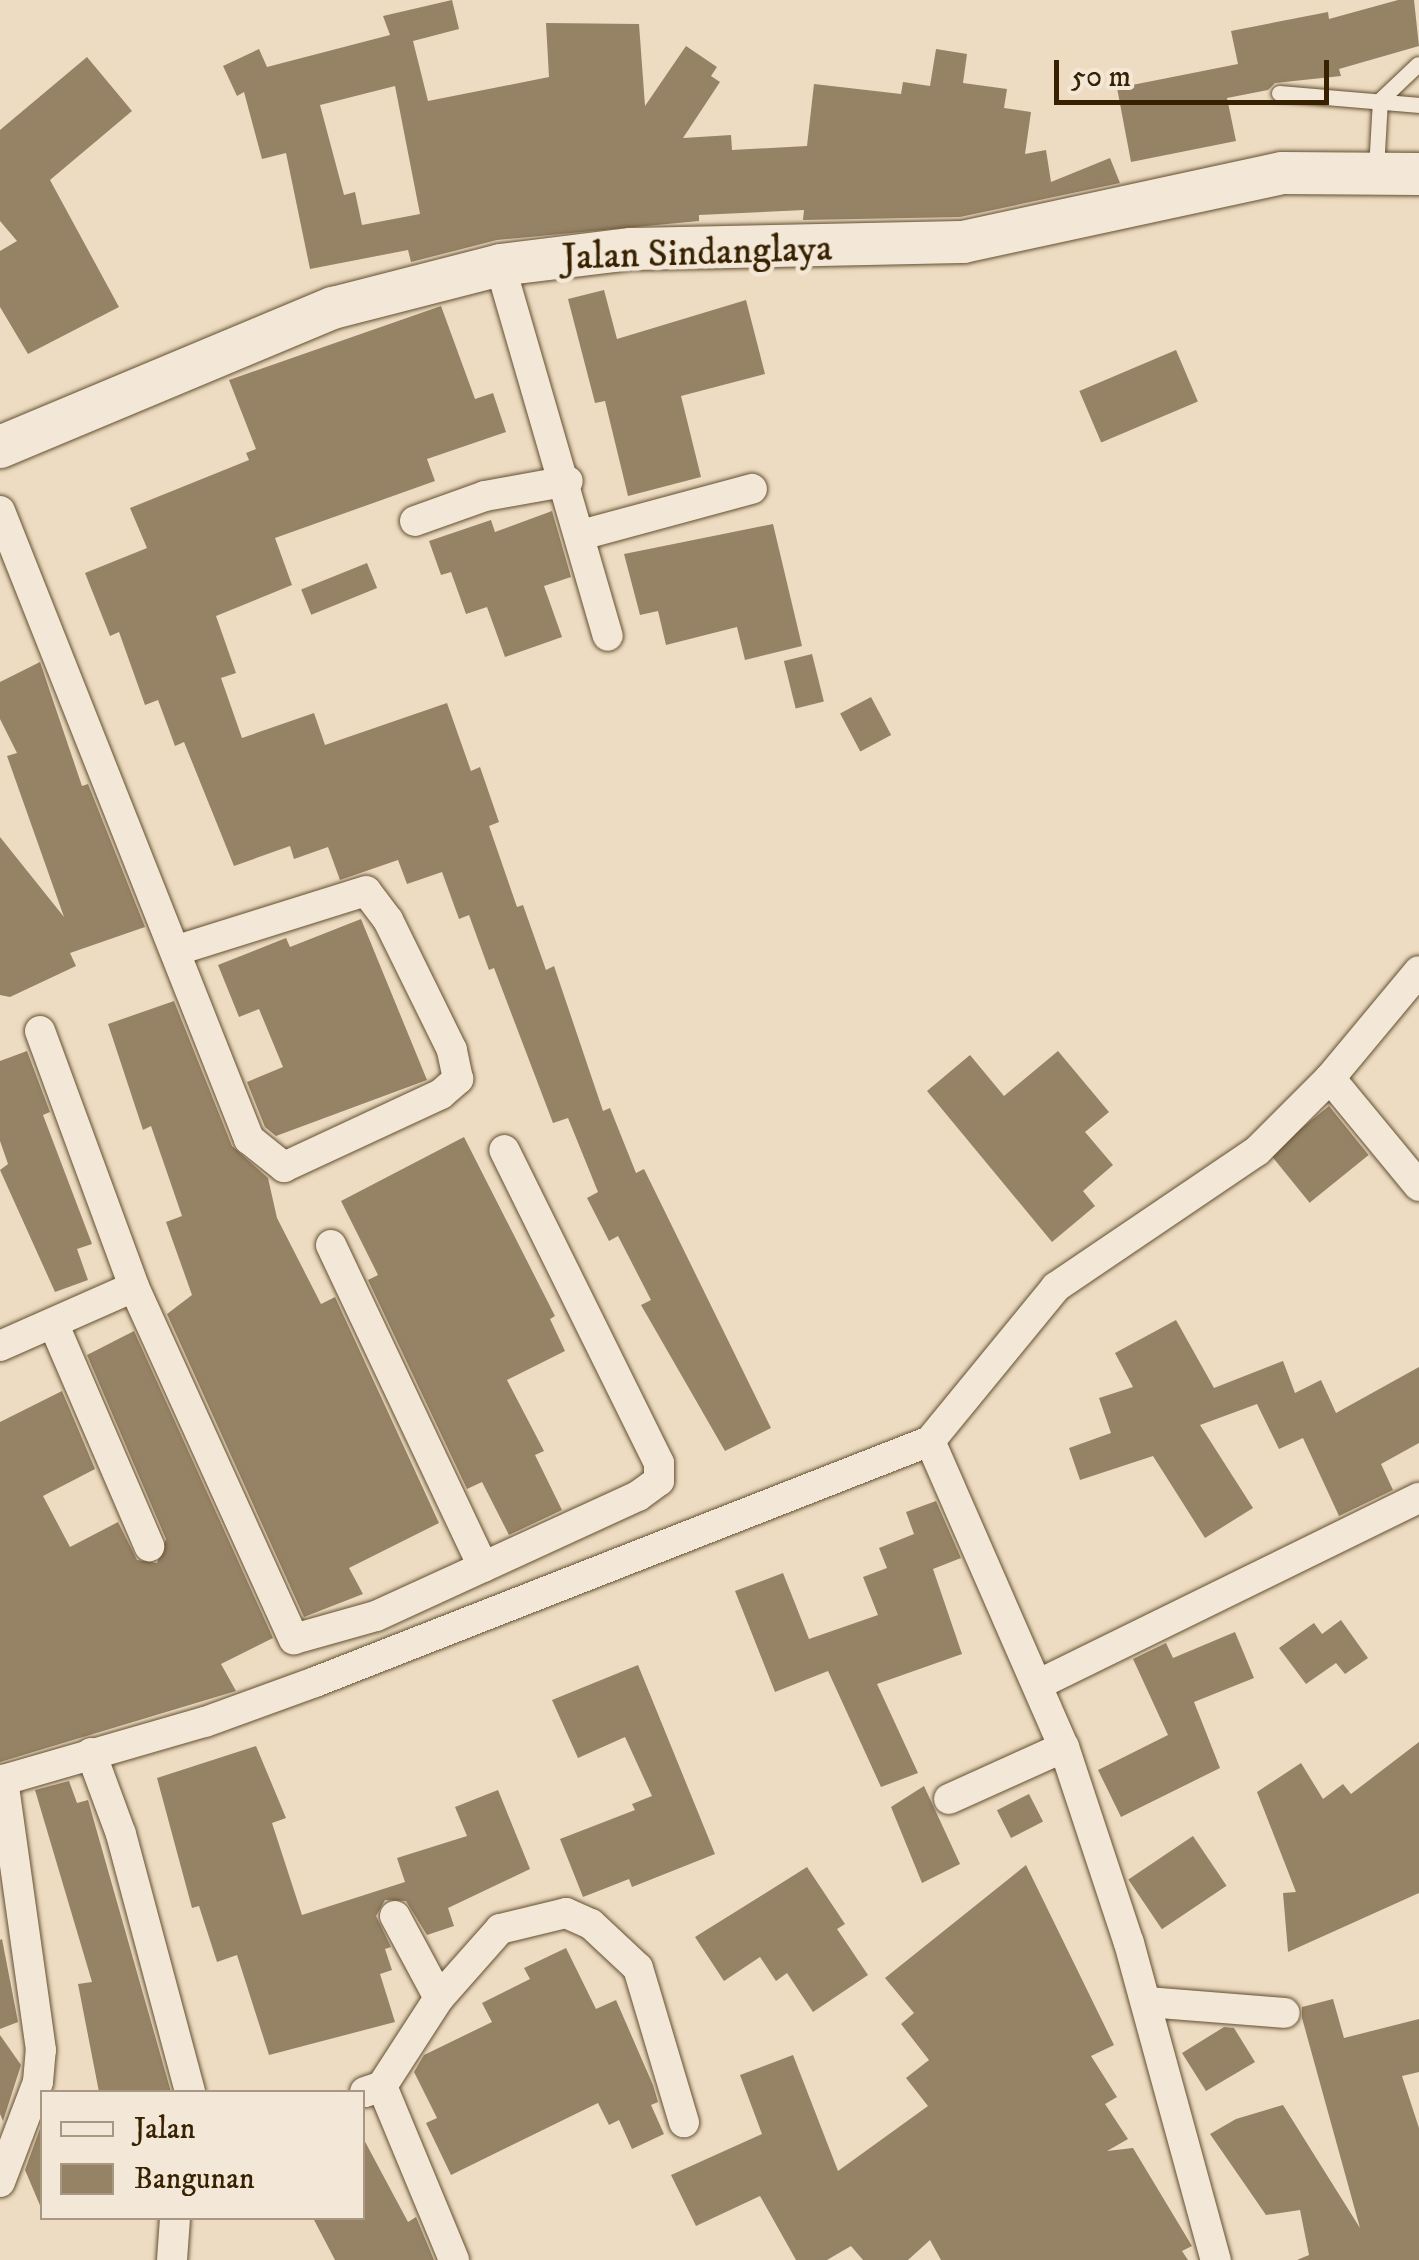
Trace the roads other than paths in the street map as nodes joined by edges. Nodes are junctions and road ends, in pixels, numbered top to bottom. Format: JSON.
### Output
{"nodes":[{"id":1,"x":1418,"y":64,"type":"edge"},
{"id":2,"x":1280,"y":93,"type":"dead end"},
{"id":3,"x":1380,"y":100,"type":"junction"},
{"id":4,"x":1419,"y":105,"type":"edge"},
{"id":5,"x":1376,"y":173,"type":"junction"},
{"id":6,"x":1419,"y":174,"type":"edge"},
{"id":7,"x":500,"y":265,"type":"junction"},
{"id":8,"x":0,"y":446,"type":"edge"},
{"id":9,"x":568,"y":481,"type":"junction"},
{"id":10,"x":752,"y":489,"type":"dead end"},
{"id":11,"x":0,"y":511,"type":"edge"},
{"id":12,"x":415,"y":521,"type":"dead end"},
{"id":13,"x":581,"y":535,"type":"junction"},
{"id":14,"x":608,"y":636,"type":"dead end"},
{"id":15,"x":175,"y":951,"type":"junction"},
{"id":16,"x":1419,"y":971,"type":"edge"},
{"id":17,"x":40,"y":1032,"type":"dead end"},
{"id":18,"x":1330,"y":1078,"type":"junction"},
{"id":19,"x":504,"y":1150,"type":"dead end"},
{"id":20,"x":1419,"y":1186,"type":"edge"},
{"id":21,"x":331,"y":1244,"type":"dead end"},
{"id":22,"x":134,"y":1287,"type":"junction"},
{"id":23,"x":54,"y":1324,"type":"junction"},
{"id":24,"x":0,"y":1346,"type":"edge"},
{"id":25,"x":930,"y":1441,"type":"junction"},
{"id":26,"x":1419,"y":1498,"type":"edge"},
{"id":27,"x":150,"y":1546,"type":"dead end"},
{"id":28,"x":483,"y":1567,"type":"junction"},
{"id":29,"x":294,"y":1640,"type":"junction"},
{"id":30,"x":315,"y":1682,"type":"junction"},
{"id":31,"x":1039,"y":1684,"type":"junction"},
{"id":32,"x":1064,"y":1747,"type":"junction"},
{"id":33,"x":91,"y":1753,"type":"junction"},
{"id":34,"x":1,"y":1781,"type":"edge"},
{"id":35,"x":949,"y":1799,"type":"dead end"},
{"id":36,"x":395,"y":1916,"type":"dead end"},
{"id":37,"x":439,"y":1998,"type":"junction"},
{"id":38,"x":1146,"y":2002,"type":"junction"},
{"id":39,"x":1285,"y":2013,"type":"dead end"},
{"id":40,"x":372,"y":2089,"type":"edge"},
{"id":41,"x":189,"y":2090,"type":"edge"},
{"id":42,"x":684,"y":2122,"type":"dead end"},
{"id":43,"x":0,"y":2182,"type":"edge"},
{"id":44,"x":174,"y":2220,"type":"edge"},
{"id":45,"x":172,"y":2260,"type":"edge"},
{"id":46,"x":454,"y":2260,"type":"edge"},
{"id":47,"x":1216,"y":2260,"type":"edge"}],
"edges":[{"from":1,"to":3,"type":"lane"},
{"from":2,"to":3,"type":"lane"},
{"from":3,"to":4,"type":"lane"},
{"from":3,"to":5,"type":"lane"},
{"from":5,"to":6,"type":"street","name":"Jalan Sindanglaya"},
{"from":5,"to":7,"type":"street","name":"Jalan Sindanglaya"},
{"from":7,"to":8,"type":"street","name":"Jalan Sindanglaya"},
{"from":7,"to":9,"type":"street"},
{"from":9,"to":12,"type":"street"},
{"from":9,"to":13,"type":"street"},
{"from":10,"to":13,"type":"street"},
{"from":11,"to":15,"type":"street"},
{"from":13,"to":14,"type":"street"},
{"from":15,"to":15,"type":"street"},
{"from":16,"to":18,"type":"street"},
{"from":17,"to":22,"type":"street"},
{"from":18,"to":20,"type":"street"},
{"from":18,"to":25,"type":"street"},
{"from":19,"to":28,"type":"street"},
{"from":21,"to":28,"type":"street"},
{"from":22,"to":23,"type":"street"},
{"from":22,"to":29,"type":"street"},
{"from":23,"to":24,"type":"street"},
{"from":23,"to":27,"type":"street"},
{"from":25,"to":30,"type":"street"},
{"from":25,"to":31,"type":"street"},
{"from":26,"to":31,"type":"street"},
{"from":28,"to":29,"type":"street"},
{"from":29,"to":30,"type":"street"},
{"from":30,"to":33,"type":"street"},
{"from":31,"to":32,"type":"street"},
{"from":32,"to":35,"type":"street"},
{"from":32,"to":38,"type":"street"},
{"from":33,"to":34,"type":"street"},
{"from":33,"to":41,"type":"street"},
{"from":34,"to":43,"type":"street"},
{"from":36,"to":37,"type":"street"},
{"from":37,"to":40,"type":"street"},
{"from":37,"to":42,"type":"street"},
{"from":38,"to":39,"type":"street"},
{"from":38,"to":47,"type":"street"},
{"from":40,"to":46,"type":"street"},
{"from":44,"to":45,"type":"street"}]}
